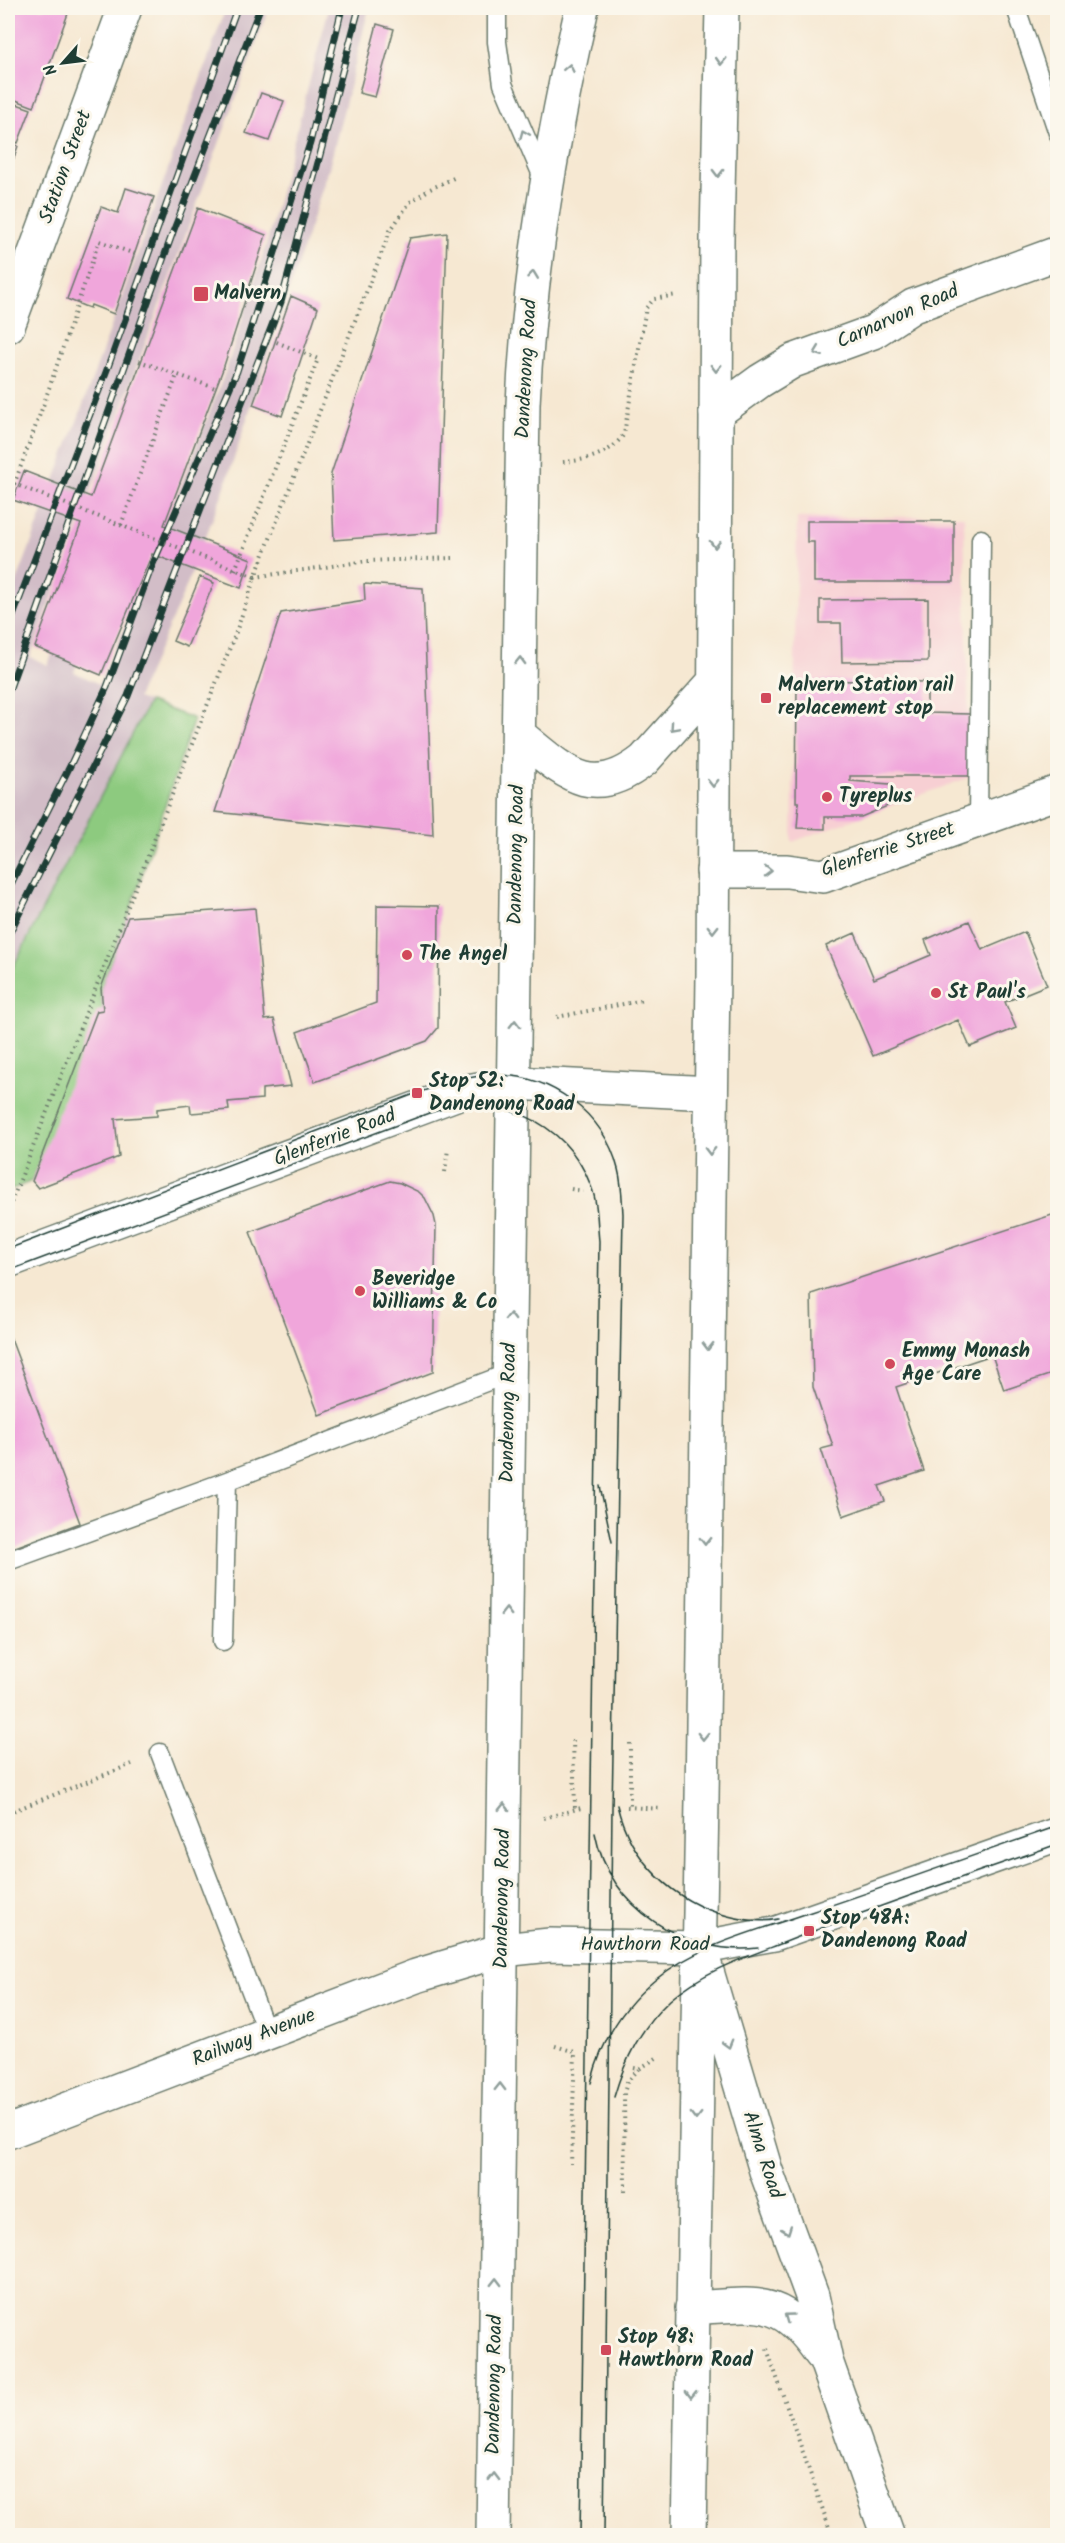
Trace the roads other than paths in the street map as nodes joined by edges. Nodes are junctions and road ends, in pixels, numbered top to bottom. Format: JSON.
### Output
{"nodes":[{"id":1,"x":125,"y":8,"type":"edge"},
{"id":2,"x":497,"y":8,"type":"edge"},
{"id":3,"x":582,"y":8,"type":"edge"},
{"id":4,"x":722,"y":8,"type":"edge"},
{"id":5,"x":1016,"y":8,"type":"edge"},
{"id":6,"x":1058,"y":133,"type":"edge"},
{"id":7,"x":547,"y":187,"type":"junction"},
{"id":8,"x":1058,"y":254,"type":"edge"},
{"id":9,"x":8,"y":326,"type":"edge"},
{"id":10,"x":716,"y":413,"type":"junction"},
{"id":11,"x":981,"y":539,"type":"dead end"},
{"id":12,"x":713,"y":683,"type":"junction"},
{"id":13,"x":519,"y":735,"type":"junction"},
{"id":14,"x":1058,"y":792,"type":"edge"},
{"id":15,"x":978,"y":821,"type":"junction"},
{"id":16,"x":713,"y":871,"type":"junction"},
{"id":17,"x":514,"y":1083,"type":"junction"},
{"id":18,"x":711,"y":1093,"type":"junction"},
{"id":19,"x":8,"y":1261,"type":"edge"},
{"id":20,"x":509,"y":1373,"type":"junction"},
{"id":21,"x":227,"y":1481,"type":"junction"},
{"id":22,"x":8,"y":1561,"type":"edge"},
{"id":23,"x":223,"y":1641,"type":"dead end"},
{"id":24,"x":160,"y":1753,"type":"road end"},
{"id":25,"x":1058,"y":1834,"type":"edge"},
{"id":26,"x":699,"y":1948,"type":"junction"},
{"id":27,"x":502,"y":1950,"type":"junction"},
{"id":28,"x":267,"y":2033,"type":"junction"},
{"id":29,"x":8,"y":2132,"type":"edge"},
{"id":30,"x":692,"y":2308,"type":"junction"},
{"id":31,"x":826,"y":2361,"type":"junction"},
{"id":32,"x":493,"y":2535,"type":"edge"},
{"id":33,"x":689,"y":2535,"type":"edge"},
{"id":34,"x":888,"y":2535,"type":"edge"}],
"edges":[{"from":1,"to":9,"type":"main road","name":"Station Street"},
{"from":7,"to":2,"type":"lane","one_way":true},
{"from":7,"to":3,"type":"main road","name":"Dandenong Road","one_way":true},
{"from":4,"to":10,"type":"main road","one_way":true},
{"from":5,"to":6,"type":"lane"},
{"from":13,"to":7,"type":"main road","name":"Dandenong Road","one_way":true},
{"from":8,"to":10,"type":"main road","name":"Carnarvon Road","one_way":true},
{"from":10,"to":12,"type":"main road","one_way":true},
{"from":11,"to":15,"type":"lane"},
{"from":12,"to":13,"type":"main road","one_way":true},
{"from":12,"to":16,"type":"main road","one_way":true},
{"from":17,"to":13,"type":"main road","name":"Dandenong Road","one_way":true},
{"from":14,"to":15,"type":"main road","name":"Glenferrie Street"},
{"from":16,"to":15,"type":"main road","name":"Glenferrie Street","one_way":true},
{"from":16,"to":18,"type":"main road","one_way":true},
{"from":17,"to":18,"type":"main road","name":"Glenferrie Road"},
{"from":17,"to":19,"type":"main road","name":"Glenferrie Road"},
{"from":20,"to":17,"type":"main road","name":"Dandenong Road","one_way":true},
{"from":18,"to":26,"type":"main road","one_way":true},
{"from":20,"to":21,"type":"lane"},
{"from":27,"to":20,"type":"main road","name":"Dandenong Road","one_way":true},
{"from":21,"to":22,"type":"lane"},
{"from":21,"to":23,"type":"lane"},
{"from":24,"to":28,"type":"lane"},
{"from":25,"to":26,"type":"main road","name":"Hawthorn Road"},
{"from":26,"to":27,"type":"main road","name":"Hawthorn Road"},
{"from":26,"to":30,"type":"main road","one_way":true},
{"from":26,"to":31,"type":"main road","name":"Alma Road","one_way":true},
{"from":27,"to":28,"type":"main road","name":"Railway Avenue"},
{"from":32,"to":27,"type":"main road","name":"Dandenong Road","one_way":true},
{"from":28,"to":29,"type":"main road","name":"Railway Avenue"},
{"from":31,"to":30,"type":"main road","name":"Alma Road","one_way":true},
{"from":30,"to":33,"type":"main road","one_way":true},
{"from":31,"to":34,"type":"main road","name":"Alma Road"}]}
